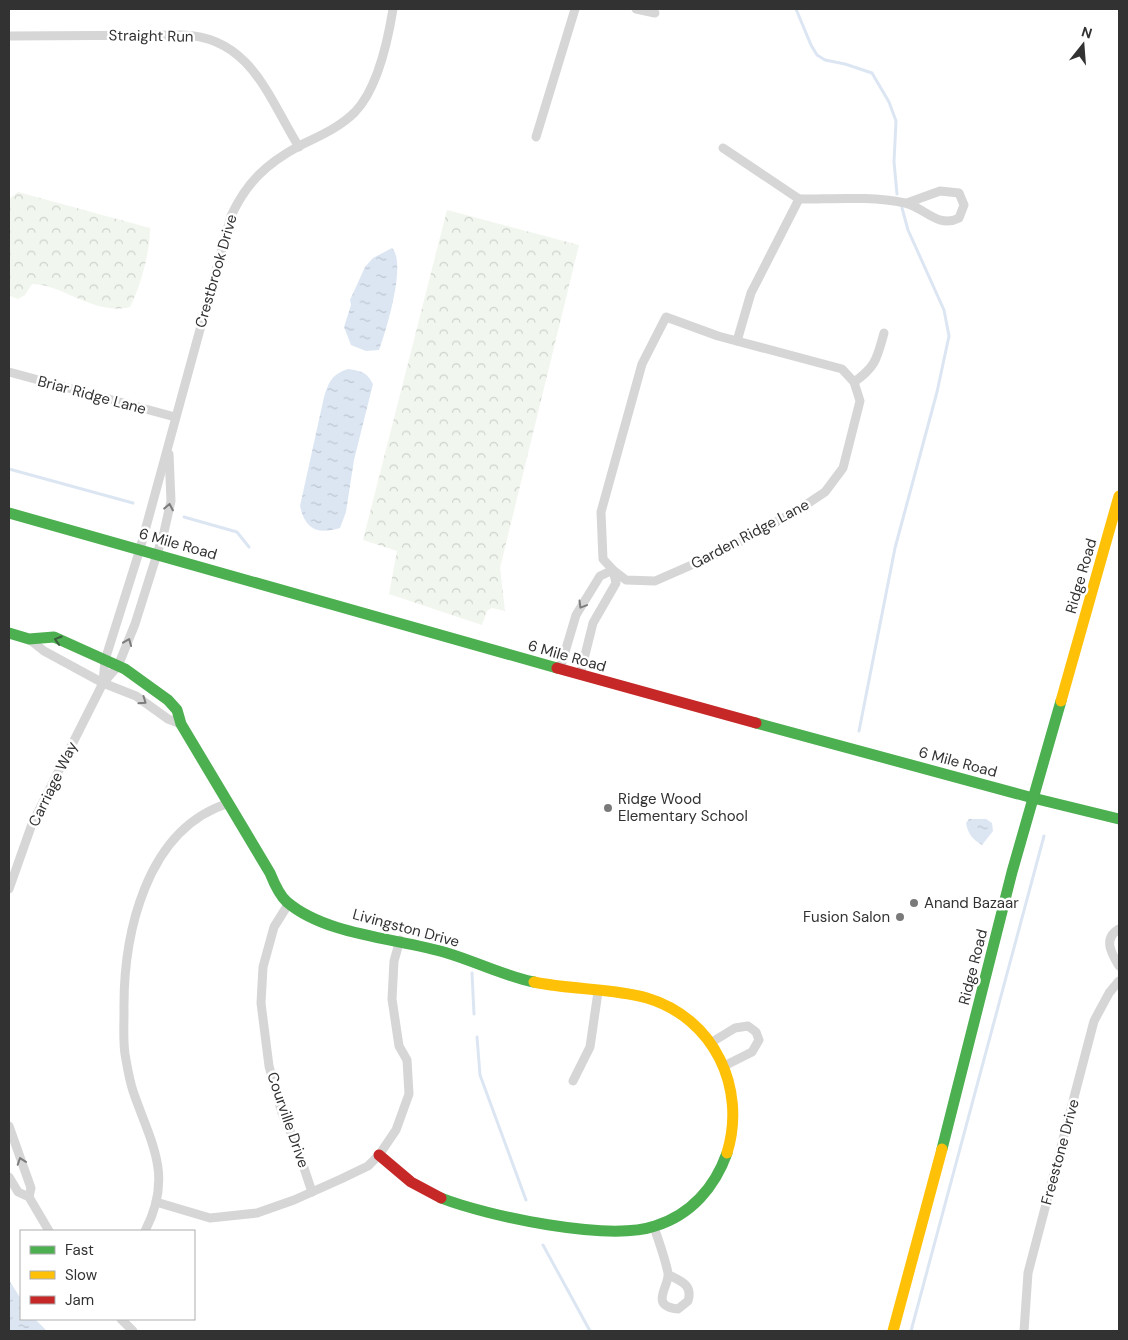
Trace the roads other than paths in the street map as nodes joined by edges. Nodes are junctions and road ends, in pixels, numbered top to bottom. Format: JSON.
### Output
{"nodes":[{"id":1,"x":393,"y":9,"type":"edge"},
{"id":2,"x":575,"y":9,"type":"edge"},
{"id":3,"x":636,"y":9,"type":"edge"},
{"id":4,"x":655,"y":13,"type":"dead end"},
{"id":5,"x":9,"y":36,"type":"edge"},
{"id":6,"x":536,"y":137,"type":"dead end"},
{"id":7,"x":299,"y":146,"type":"junction"},
{"id":8,"x":723,"y":148,"type":"dead end"},
{"id":9,"x":800,"y":199,"type":"junction"},
{"id":10,"x":907,"y":203,"type":"junction"},
{"id":11,"x":884,"y":333,"type":"dead end"},
{"id":12,"x":737,"y":341,"type":"junction"},
{"id":13,"x":9,"y":372,"type":"edge"},
{"id":14,"x":854,"y":382,"type":"junction"},
{"id":15,"x":175,"y":417,"type":"junction"},
{"id":16,"x":168,"y":448,"type":"junction"},
{"id":17,"x":1119,"y":496,"type":"edge"},
{"id":18,"x":9,"y":513,"type":"edge"},
{"id":19,"x":140,"y":549,"type":"junction"},
{"id":20,"x":157,"y":554,"type":"junction"},
{"id":21,"x":613,"y":570,"type":"junction"},
{"id":22,"x":9,"y":633,"type":"edge"},
{"id":23,"x":29,"y":639,"type":"junction"},
{"id":24,"x":105,"y":660,"type":"junction"},
{"id":25,"x":118,"y":666,"type":"junction"},
{"id":26,"x":560,"y":670,"type":"junction"},
{"id":27,"x":580,"y":675,"type":"junction"},
{"id":28,"x":103,"y":683,"type":"junction"},
{"id":29,"x":180,"y":724,"type":"junction"},
{"id":30,"x":1033,"y":798,"type":"junction"},
{"id":31,"x":229,"y":803,"type":"junction"},
{"id":32,"x":1119,"y":819,"type":"edge"},
{"id":33,"x":9,"y":888,"type":"edge"},
{"id":34,"x":289,"y":903,"type":"junction"},
{"id":35,"x":1119,"y":929,"type":"edge"},
{"id":36,"x":400,"y":940,"type":"junction"},
{"id":37,"x":1119,"y":966,"type":"edge"},
{"id":38,"x":1119,"y":981,"type":"edge"},
{"id":39,"x":598,"y":992,"type":"junction"},
{"id":40,"x":712,"y":1042,"type":"junction"},
{"id":41,"x":726,"y":1064,"type":"junction"},
{"id":42,"x":573,"y":1081,"type":"dead end"},
{"id":43,"x":9,"y":1126,"type":"edge"},
{"id":44,"x":379,"y":1155,"type":"junction"},
{"id":45,"x":9,"y":1177,"type":"edge"},
{"id":46,"x":312,"y":1192,"type":"junction"},
{"id":47,"x":29,"y":1197,"type":"junction"},
{"id":48,"x":156,"y":1202,"type":"junction"},
{"id":49,"x":654,"y":1228,"type":"junction"},
{"id":50,"x":48,"y":1230,"type":"edge"},
{"id":51,"x":145,"y":1230,"type":"edge"},
{"id":52,"x":669,"y":1276,"type":"dead end"},
{"id":53,"x":122,"y":1320,"type":"edge"},
{"id":54,"x":133,"y":1331,"type":"edge"},
{"id":55,"x":893,"y":1331,"type":"edge"},
{"id":56,"x":1024,"y":1331,"type":"edge"}],
"edges":[{"from":1,"to":7,"type":"street","name":"Crestbrook Drive"},
{"from":2,"to":6,"type":"street"},
{"from":3,"to":4,"type":"street"},
{"from":5,"to":7,"type":"street","name":"Straight Run"},
{"from":7,"to":15,"type":"street","name":"Crestbrook Drive"},
{"from":8,"to":9,"type":"street"},
{"from":9,"to":10,"type":"street"},
{"from":9,"to":12,"type":"street"},
{"from":10,"to":10,"type":"street"},
{"from":11,"to":14,"type":"street"},
{"from":12,"to":14,"type":"street"},
{"from":12,"to":21,"type":"street"},
{"from":13,"to":15,"type":"street","name":"Briar Ridge Lane"},
{"from":14,"to":21,"type":"street","name":"Garden Ridge Lane"},
{"from":15,"to":16,"type":"street","name":"Crestbrook Drive"},
{"from":16,"to":19,"type":"street","name":"Crestbrook Drive"},
{"from":20,"to":16,"type":"street","name":"Crestbrook Drive","one_way":true},
{"from":17,"to":30,"type":"street","name":"Ridge Road"},
{"from":18,"to":19,"type":"street","name":"6 Mile Road"},
{"from":19,"to":20,"type":"street","name":"6 Mile Road"},
{"from":19,"to":24,"type":"street","name":"Carriage Way"},
{"from":25,"to":20,"type":"street","name":"Carriage Way","one_way":true},
{"from":20,"to":26,"type":"street","name":"6 Mile Road"},
{"from":21,"to":26,"type":"street","one_way":true},
{"from":21,"to":27,"type":"street"},
{"from":22,"to":23,"type":"street"},
{"from":24,"to":23,"type":"street","name":"Livingston Drive","one_way":true},
{"from":23,"to":28,"type":"street","name":"Livingston Drive"},
{"from":24,"to":25,"type":"street","name":"Livingston Drive"},
{"from":24,"to":28,"type":"street","name":"Carriage Way"},
{"from":25,"to":28,"type":"street","name":"Carriage Way"},
{"from":25,"to":29,"type":"street","name":"Livingston Drive"},
{"from":26,"to":27,"type":"street","name":"6 Mile Road"},
{"from":27,"to":30,"type":"street","name":"6 Mile Road"},
{"from":28,"to":29,"type":"street","name":"Livingston Drive","one_way":true},
{"from":28,"to":33,"type":"street","name":"Carriage Way"},
{"from":29,"to":31,"type":"street","name":"Livingston Drive"},
{"from":30,"to":32,"type":"street","name":"6 Mile Road"},
{"from":30,"to":55,"type":"street","name":"Ridge Road"},
{"from":31,"to":34,"type":"street","name":"Livingston Drive"},
{"from":31,"to":48,"type":"street"},
{"from":34,"to":36,"type":"street","name":"Livingston Drive"},
{"from":34,"to":46,"type":"street","name":"Courville Drive"},
{"from":35,"to":37,"type":"street"},
{"from":36,"to":39,"type":"street","name":"Livingston Drive"},
{"from":36,"to":44,"type":"street"},
{"from":38,"to":56,"type":"street","name":"Freestone Drive"},
{"from":39,"to":40,"type":"street","name":"Livingston Drive"},
{"from":39,"to":42,"type":"street"},
{"from":40,"to":41,"type":"street","name":"Livingston Drive"},
{"from":40,"to":41,"type":"street"},
{"from":41,"to":49,"type":"street","name":"Livingston Drive"},
{"from":47,"to":43,"type":"street","one_way":true},
{"from":44,"to":46,"type":"street"},
{"from":44,"to":49,"type":"street","name":"Livingston Drive"},
{"from":45,"to":47,"type":"street"},
{"from":46,"to":48,"type":"street"},
{"from":47,"to":50,"type":"street"},
{"from":48,"to":51,"type":"street"},
{"from":49,"to":52,"type":"street"},
{"from":53,"to":54,"type":"street"}]}
